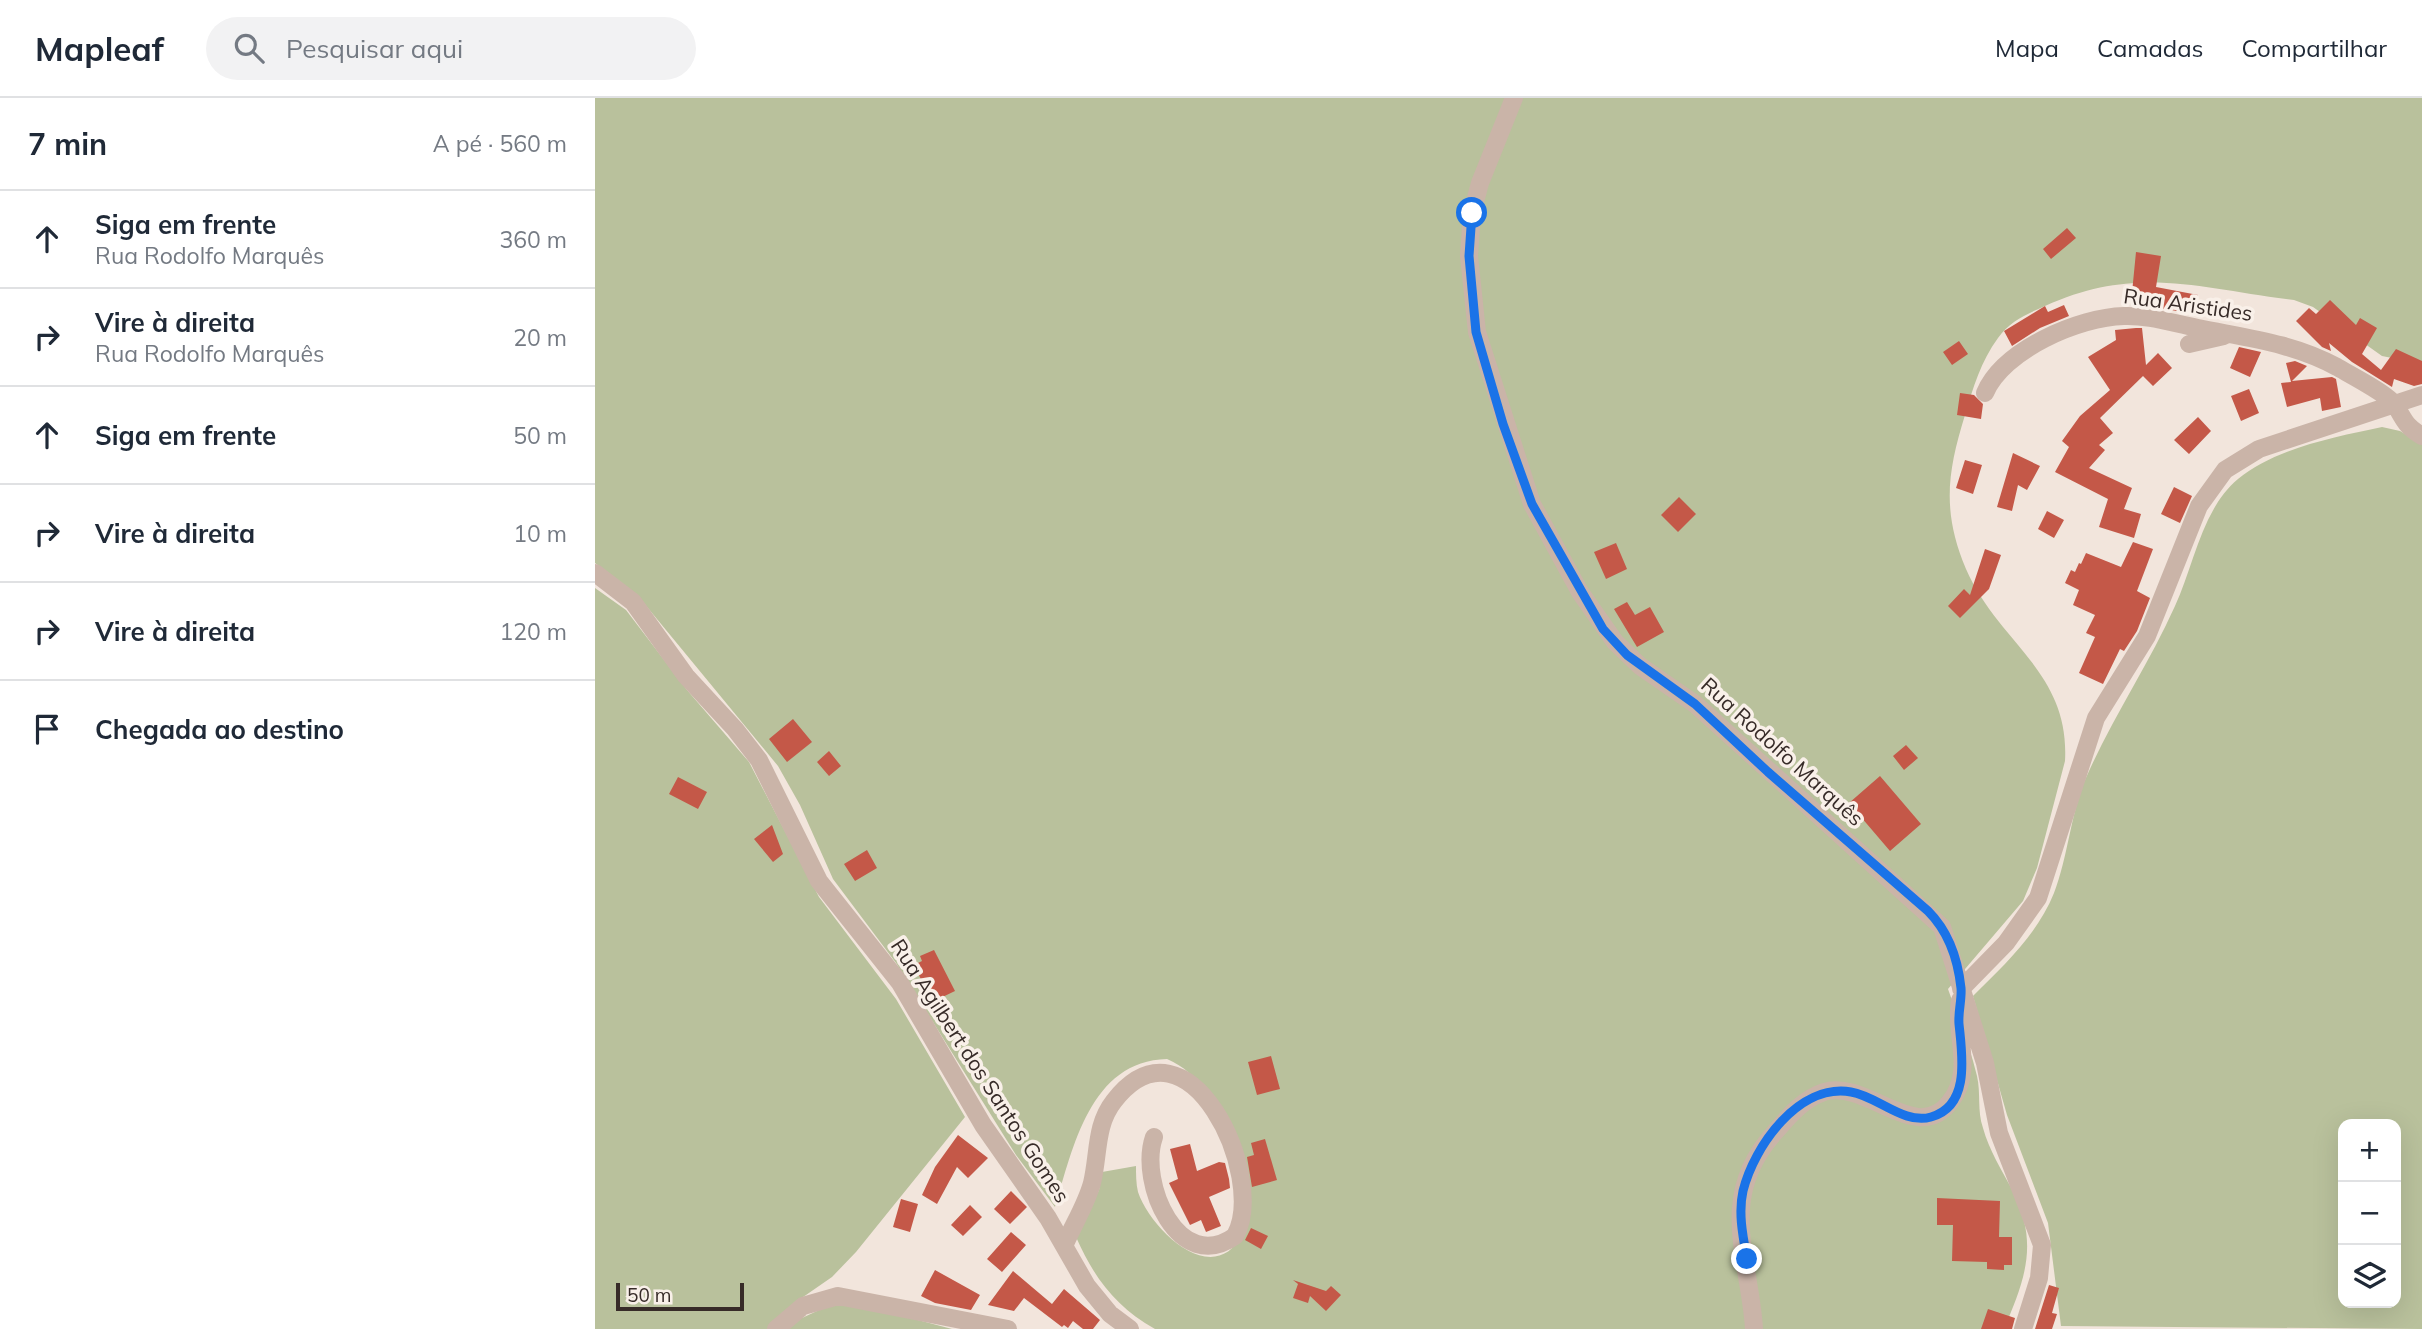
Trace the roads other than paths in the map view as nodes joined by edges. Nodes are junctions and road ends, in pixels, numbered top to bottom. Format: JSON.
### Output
{"nodes":[{"id":1,"x":1514,"y":98,"type":"edge"},
{"id":2,"x":2234,"y":334,"type":"junction"},
{"id":3,"x":2189,"y":344,"type":"dead end"},
{"id":4,"x":1985,"y":393,"type":"dead end"},
{"id":5,"x":2422,"y":395,"type":"edge"},
{"id":6,"x":2394,"y":403,"type":"junction"},
{"id":7,"x":2422,"y":436,"type":"edge"},
{"id":8,"x":595,"y":573,"type":"edge"},
{"id":9,"x":1961,"y":989,"type":"junction"},
{"id":10,"x":1154,"y":1137,"type":"dead end"},
{"id":11,"x":1064,"y":1246,"type":"junction"},
{"id":12,"x":776,"y":1329,"type":"edge"},
{"id":13,"x":1008,"y":1329,"type":"edge"},
{"id":14,"x":1130,"y":1329,"type":"edge"},
{"id":15,"x":1753,"y":1329,"type":"edge"},
{"id":16,"x":2023,"y":1329,"type":"edge"}],
"edges":[{"from":1,"to":9,"type":"street","name":"Rua Rodolfo Marquês"},
{"from":2,"to":3,"type":"street"},
{"from":2,"to":4,"type":"street","name":"Rua Aristides"},
{"from":2,"to":6,"type":"street","name":"Rua Aristides"},
{"from":5,"to":6,"type":"street"},
{"from":6,"to":7,"type":"street"},
{"from":6,"to":9,"type":"street"},
{"from":8,"to":11,"type":"street","name":"Rua Agilbert dos Santos Gomes"},
{"from":9,"to":15,"type":"street"},
{"from":9,"to":16,"type":"street","name":"Rua Rodolfo Marquês"},
{"from":10,"to":11,"type":"street"},
{"from":11,"to":14,"type":"street","name":"Rua Agilbert dos Santos Gomes"},
{"from":12,"to":13,"type":"street"}]}
